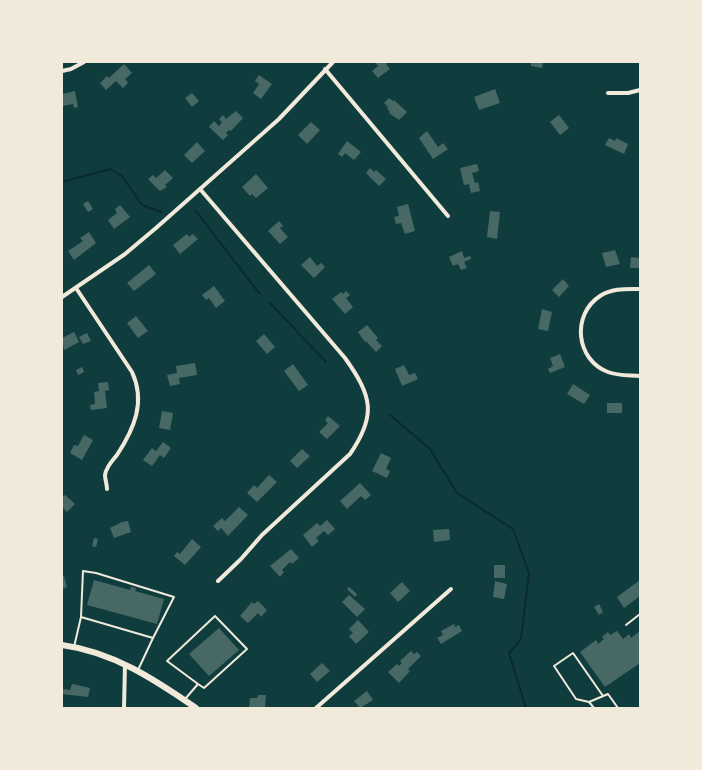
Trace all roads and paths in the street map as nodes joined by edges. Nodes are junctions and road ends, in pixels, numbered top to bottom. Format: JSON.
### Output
{"nodes":[{"id":1,"x":84,"y":62,"type":"edge"},
{"id":2,"x":333,"y":62,"type":"edge"},
{"id":3,"x":325,"y":69,"type":"junction"},
{"id":4,"x":62,"y":71,"type":"edge"},
{"id":5,"x":640,"y":90,"type":"edge"},
{"id":6,"x":608,"y":93,"type":"dead end"},
{"id":7,"x":200,"y":189,"type":"junction"},
{"id":8,"x":448,"y":216,"type":"dead end"},
{"id":9,"x":76,"y":288,"type":"junction"},
{"id":10,"x":640,"y":289,"type":"edge"},
{"id":11,"x":62,"y":297,"type":"edge"},
{"id":12,"x":640,"y":376,"type":"edge"},
{"id":13,"x":107,"y":489,"type":"dead end"},
{"id":14,"x":218,"y":581,"type":"dead end"},
{"id":15,"x":451,"y":589,"type":"dead end"},
{"id":16,"x":640,"y":615,"type":"edge"},
{"id":17,"x":81,"y":617,"type":"junction"},
{"id":18,"x":626,"y":625,"type":"dead end"},
{"id":19,"x":153,"y":638,"type":"junction"},
{"id":20,"x":62,"y":645,"type":"edge"},
{"id":21,"x":74,"y":647,"type":"junction"},
{"id":22,"x":125,"y":664,"type":"junction"},
{"id":23,"x":138,"y":670,"type":"junction"},
{"id":24,"x":198,"y":684,"type":"junction"},
{"id":25,"x":603,"y":696,"type":"junction"},
{"id":26,"x":184,"y":700,"type":"junction"},
{"id":27,"x":589,"y":702,"type":"junction"},
{"id":28,"x":124,"y":708,"type":"edge"},
{"id":29,"x":196,"y":708,"type":"edge"},
{"id":30,"x":316,"y":708,"type":"edge"},
{"id":31,"x":594,"y":708,"type":"edge"},
{"id":32,"x":618,"y":708,"type":"edge"}],
"edges":[{"from":1,"to":4,"type":"street"},
{"from":2,"to":3,"type":"street"},
{"from":3,"to":7,"type":"street"},
{"from":3,"to":8,"type":"street"},
{"from":5,"to":6,"type":"street"},
{"from":7,"to":9,"type":"street"},
{"from":7,"to":14,"type":"street"},
{"from":9,"to":11,"type":"street"},
{"from":9,"to":13,"type":"street"},
{"from":10,"to":12,"type":"street"},
{"from":15,"to":30,"type":"street"},
{"from":16,"to":18,"type":"lane"},
{"from":17,"to":19,"type":"lane"},
{"from":17,"to":19,"type":"lane"},
{"from":17,"to":21,"type":"lane"},
{"from":19,"to":23,"type":"lane"},
{"from":20,"to":21,"type":"main road"},
{"from":21,"to":22,"type":"main road"},
{"from":22,"to":23,"type":"main road"},
{"from":22,"to":28,"type":"street"},
{"from":23,"to":26,"type":"main road"},
{"from":24,"to":24,"type":"lane"},
{"from":24,"to":26,"type":"lane"},
{"from":25,"to":27,"type":"lane"},
{"from":25,"to":27,"type":"lane"},
{"from":25,"to":32,"type":"lane"},
{"from":26,"to":29,"type":"main road"},
{"from":27,"to":31,"type":"lane"}]}
